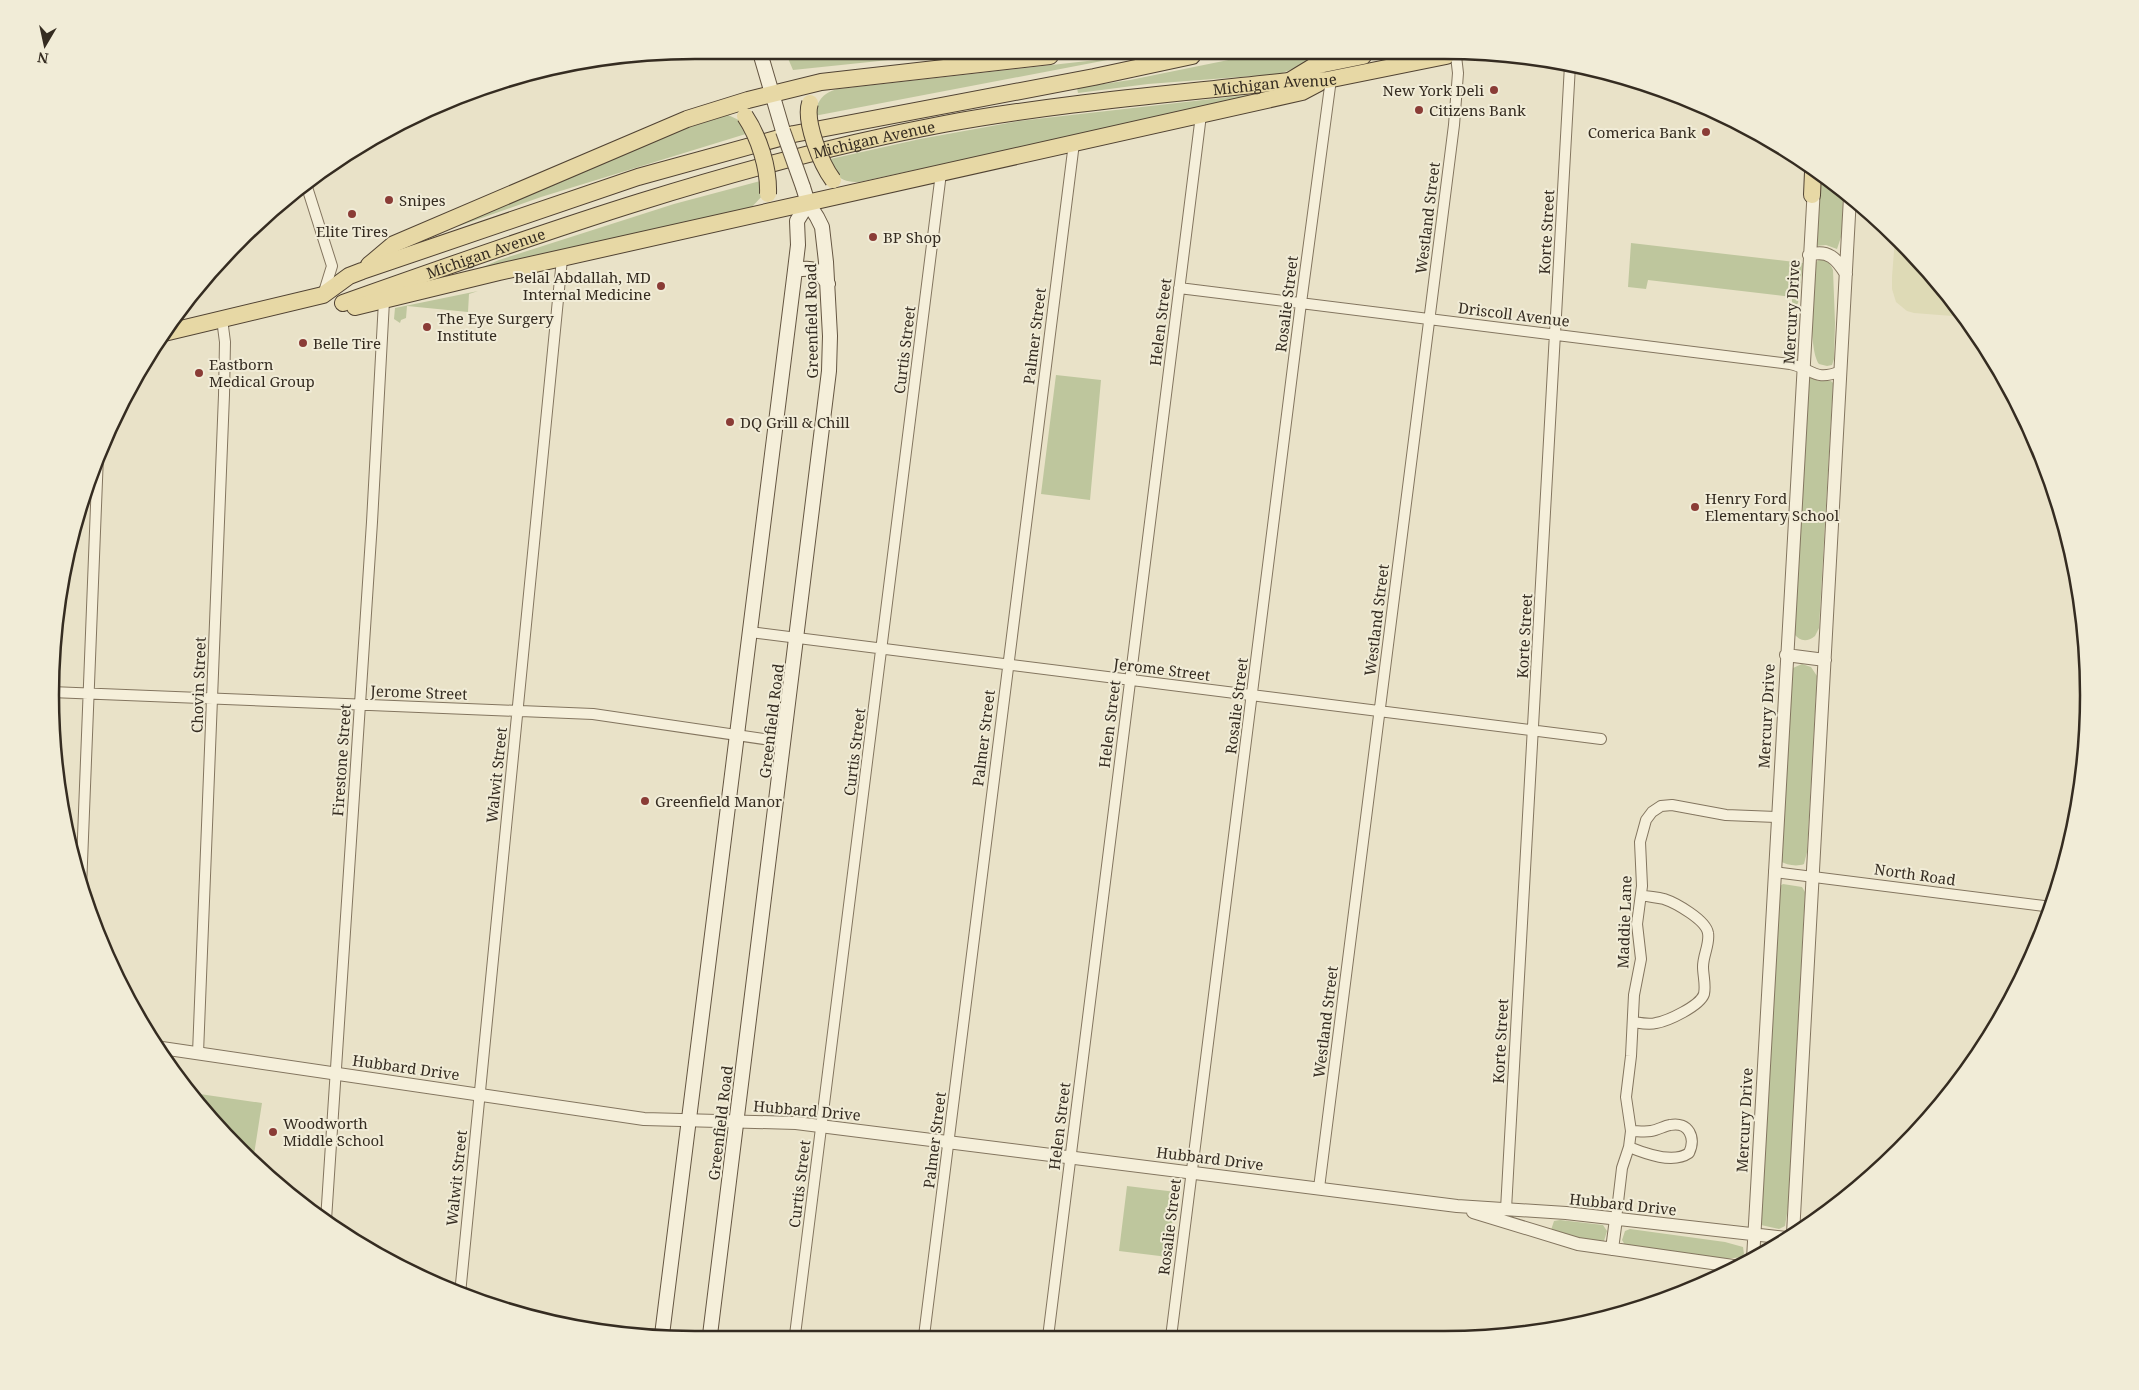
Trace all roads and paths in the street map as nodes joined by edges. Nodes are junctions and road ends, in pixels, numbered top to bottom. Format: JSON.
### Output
{"nodes":[{"id":1,"x":761,"y":59,"type":"edge"},
{"id":2,"x":1024,"y":59,"type":"edge"},
{"id":3,"x":1178,"y":59,"type":"edge"},
{"id":4,"x":1348,"y":59,"type":"edge"},
{"id":5,"x":1431,"y":59,"type":"edge"},
{"id":6,"x":1456,"y":59,"type":"edge"},
{"id":7,"x":1570,"y":71,"type":"edge"},
{"id":8,"x":1329,"y":79,"type":"junction"},
{"id":9,"x":831,"y":81,"type":"junction"},
{"id":10,"x":1289,"y":81,"type":"junction"},
{"id":11,"x":774,"y":101,"type":"junction"},
{"id":12,"x":732,"y":104,"type":"junction"},
{"id":13,"x":1201,"y":115,"type":"junction"},
{"id":14,"x":1074,"y":143,"type":"junction"},
{"id":15,"x":941,"y":172,"type":"junction"},
{"id":16,"x":1813,"y":177,"type":"edge"},
{"id":17,"x":1815,"y":179,"type":"edge"},
{"id":18,"x":308,"y":190,"type":"edge"},
{"id":19,"x":851,"y":194,"type":"junction"},
{"id":20,"x":1812,"y":195,"type":"junction"},
{"id":21,"x":808,"y":203,"type":"junction"},
{"id":22,"x":1850,"y":205,"type":"edge"},
{"id":23,"x":758,"y":214,"type":"junction"},
{"id":24,"x":1810,"y":255,"type":"junction"},
{"id":25,"x":562,"y":259,"type":"junction"},
{"id":26,"x":795,"y":270,"type":"junction"},
{"id":27,"x":362,"y":271,"type":"junction"},
{"id":28,"x":1846,"y":274,"type":"junction"},
{"id":29,"x":828,"y":284,"type":"junction"},
{"id":30,"x":1179,"y":288,"type":"junction"},
{"id":31,"x":322,"y":295,"type":"junction"},
{"id":32,"x":384,"y":301,"type":"junction"},
{"id":33,"x":343,"y":303,"type":"junction"},
{"id":34,"x":1301,"y":303,"type":"junction"},
{"id":35,"x":222,"y":319,"type":"junction"},
{"id":36,"x":1429,"y":319,"type":"junction"},
{"id":37,"x":173,"y":332,"type":"edge"},
{"id":38,"x":1556,"y":334,"type":"junction"},
{"id":39,"x":1804,"y":367,"type":"junction"},
{"id":40,"x":1841,"y":372,"type":"junction"},
{"id":41,"x":97,"y":479,"type":"edge"},
{"id":42,"x":750,"y":632,"type":"junction"},
{"id":43,"x":797,"y":638,"type":"junction"},
{"id":44,"x":882,"y":649,"type":"junction"},
{"id":45,"x":1786,"y":655,"type":"junction"},
{"id":46,"x":1825,"y":660,"type":"junction"},
{"id":47,"x":1007,"y":665,"type":"junction"},
{"id":48,"x":1130,"y":680,"type":"junction"},
{"id":49,"x":59,"y":692,"type":"edge"},
{"id":50,"x":89,"y":694,"type":"junction"},
{"id":51,"x":1252,"y":695,"type":"junction"},
{"id":52,"x":212,"y":699,"type":"junction"},
{"id":53,"x":360,"y":705,"type":"junction"},
{"id":54,"x":517,"y":711,"type":"junction"},
{"id":55,"x":1380,"y":711,"type":"junction"},
{"id":56,"x":1534,"y":730,"type":"junction"},
{"id":57,"x":737,"y":735,"type":"junction"},
{"id":58,"x":1601,"y":739,"type":"dead end"},
{"id":59,"x":784,"y":742,"type":"junction"},
{"id":60,"x":1776,"y":817,"type":"junction"},
{"id":61,"x":82,"y":866,"type":"edge"},
{"id":62,"x":1774,"y":872,"type":"junction"},
{"id":63,"x":1813,"y":876,"type":"junction"},
{"id":64,"x":1641,"y":896,"type":"junction"},
{"id":65,"x":2044,"y":906,"type":"edge"},
{"id":66,"x":1633,"y":1022,"type":"junction"},
{"id":67,"x":166,"y":1049,"type":"edge"},
{"id":68,"x":198,"y":1053,"type":"junction"},
{"id":69,"x":335,"y":1073,"type":"junction"},
{"id":70,"x":479,"y":1094,"type":"junction"},
{"id":71,"x":688,"y":1120,"type":"junction"},
{"id":72,"x":737,"y":1121,"type":"junction"},
{"id":73,"x":822,"y":1126,"type":"junction"},
{"id":74,"x":1631,"y":1131,"type":"junction"},
{"id":75,"x":948,"y":1141,"type":"junction"},
{"id":76,"x":1629,"y":1147,"type":"junction"},
{"id":77,"x":1070,"y":1156,"type":"junction"},
{"id":78,"x":1191,"y":1173,"type":"junction"},
{"id":79,"x":1319,"y":1188,"type":"junction"},
{"id":80,"x":1457,"y":1206,"type":"junction"},
{"id":81,"x":1506,"y":1209,"type":"junction"},
{"id":82,"x":1553,"y":1212,"type":"junction"},
{"id":83,"x":326,"y":1213,"type":"edge"},
{"id":84,"x":1616,"y":1219,"type":"junction"},
{"id":85,"x":1793,"y":1226,"type":"edge"},
{"id":86,"x":1753,"y":1234,"type":"junction"},
{"id":87,"x":1548,"y":1236,"type":"junction"},
{"id":88,"x":1777,"y":1237,"type":"edge"},
{"id":89,"x":1612,"y":1249,"type":"junction"},
{"id":90,"x":1753,"y":1251,"type":"edge"},
{"id":91,"x":1727,"y":1265,"type":"edge"},
{"id":92,"x":461,"y":1286,"type":"edge"},
{"id":93,"x":663,"y":1330,"type":"edge"},
{"id":94,"x":711,"y":1331,"type":"edge"},
{"id":95,"x":796,"y":1331,"type":"edge"},
{"id":96,"x":925,"y":1331,"type":"edge"},
{"id":97,"x":1049,"y":1331,"type":"edge"},
{"id":98,"x":1172,"y":1331,"type":"edge"}],
"edges":[{"from":1,"to":11,"type":"main road","name":"Greenfield Road"},
{"from":2,"to":9,"type":"main road"},
{"from":3,"to":27,"type":"main road","name":"Michigan Avenue"},
{"from":4,"to":10,"type":"main road"},
{"from":5,"to":8,"type":"main road","name":"Michigan Avenue"},
{"from":6,"to":36,"type":"street","name":"Westland Street"},
{"from":7,"to":38,"type":"street","name":"Korte Street"},
{"from":8,"to":10,"type":"main road","name":"Michigan Avenue"},
{"from":8,"to":13,"type":"main road"},
{"from":8,"to":34,"type":"street","name":"Rosalie Street"},
{"from":9,"to":11,"type":"main road"},
{"from":9,"to":19,"type":"main road","bridge":true},
{"from":10,"to":33,"type":"main road","name":"Michigan Avenue"},
{"from":11,"to":12,"type":"main road"},
{"from":11,"to":21,"type":"main road","name":"Greenfield Road","bridge":true},
{"from":12,"to":23,"type":"main road","bridge":true},
{"from":12,"to":27,"type":"main road"},
{"from":13,"to":14,"type":"main road"},
{"from":13,"to":30,"type":"street","name":"Helen Street"},
{"from":14,"to":15,"type":"main road"},
{"from":14,"to":47,"type":"street","name":"Palmer Street"},
{"from":15,"to":19,"type":"main road"},
{"from":15,"to":44,"type":"street","name":"Curtis Street"},
{"from":16,"to":20,"type":"main road"},
{"from":17,"to":20,"type":"street","name":"Mercury Drive"},
{"from":18,"to":31,"type":"street"},
{"from":19,"to":21,"type":"main road"},
{"from":20,"to":24,"type":"street","name":"Mercury Drive"},
{"from":21,"to":23,"type":"main road"},
{"from":21,"to":26,"type":"main road","name":"Greenfield Road"},
{"from":21,"to":29,"type":"main road","name":"Greenfield Road"},
{"from":22,"to":28,"type":"street"},
{"from":23,"to":25,"type":"main road"},
{"from":24,"to":28,"type":"street"},
{"from":24,"to":39,"type":"street","name":"Mercury Drive"},
{"from":25,"to":32,"type":"main road"},
{"from":25,"to":54,"type":"street","name":"Walwit Street"},
{"from":26,"to":29,"type":"main road"},
{"from":26,"to":42,"type":"main road","name":"Greenfield Road"},
{"from":27,"to":31,"type":"main road","name":"Michigan Avenue"},
{"from":28,"to":40,"type":"street"},
{"from":29,"to":43,"type":"main road","name":"Greenfield Road"},
{"from":30,"to":34,"type":"street","name":"Driscoll Avenue"},
{"from":30,"to":48,"type":"street","name":"Helen Street"},
{"from":31,"to":33,"type":"main road"},
{"from":31,"to":35,"type":"main road","name":"Michigan Avenue"},
{"from":32,"to":33,"type":"main road"},
{"from":32,"to":53,"type":"street","name":"Firestone Street"},
{"from":34,"to":36,"type":"street","name":"Driscoll Avenue"},
{"from":34,"to":51,"type":"street","name":"Rosalie Street"},
{"from":35,"to":37,"type":"main road","name":"Michigan Avenue"},
{"from":35,"to":52,"type":"street","name":"Chovin Street"},
{"from":36,"to":38,"type":"street","name":"Driscoll Avenue"},
{"from":36,"to":55,"type":"street","name":"Westland Street"},
{"from":38,"to":39,"type":"street","name":"Driscoll Avenue"},
{"from":38,"to":56,"type":"street","name":"Korte Street"},
{"from":39,"to":40,"type":"street","name":"Driscoll Avenue"},
{"from":39,"to":45,"type":"street","name":"Mercury Drive"},
{"from":40,"to":46,"type":"street"},
{"from":41,"to":50,"type":"street"},
{"from":42,"to":43,"type":"street","name":"Jerome Street"},
{"from":42,"to":57,"type":"main road","name":"Greenfield Road"},
{"from":43,"to":44,"type":"street","name":"Jerome Street"},
{"from":43,"to":59,"type":"main road","name":"Greenfield Road"},
{"from":44,"to":47,"type":"street","name":"Jerome Street"},
{"from":44,"to":73,"type":"street","name":"Curtis Street"},
{"from":45,"to":46,"type":"street"},
{"from":45,"to":60,"type":"street","name":"Mercury Drive"},
{"from":46,"to":63,"type":"street"},
{"from":47,"to":48,"type":"street","name":"Jerome Street"},
{"from":47,"to":75,"type":"street","name":"Palmer Street"},
{"from":48,"to":51,"type":"street","name":"Jerome Street"},
{"from":48,"to":77,"type":"street","name":"Helen Street"},
{"from":49,"to":50,"type":"street","name":"Jerome Street"},
{"from":50,"to":52,"type":"street","name":"Jerome Street"},
{"from":50,"to":61,"type":"street"},
{"from":51,"to":55,"type":"street","name":"Jerome Street"},
{"from":51,"to":78,"type":"street","name":"Rosalie Street"},
{"from":52,"to":53,"type":"street","name":"Jerome Street"},
{"from":52,"to":68,"type":"street","name":"Chovin Street"},
{"from":53,"to":54,"type":"street","name":"Jerome Street"},
{"from":53,"to":69,"type":"street","name":"Firestone Street"},
{"from":54,"to":57,"type":"street","name":"Jerome Street"},
{"from":54,"to":70,"type":"street","name":"Walwit Street"},
{"from":55,"to":56,"type":"street","name":"Jerome Street"},
{"from":55,"to":79,"type":"street","name":"Westland Street"},
{"from":56,"to":58,"type":"street","name":"Jerome Street"},
{"from":56,"to":81,"type":"street","name":"Korte Street"},
{"from":57,"to":59,"type":"street","name":"Jerome Street"},
{"from":57,"to":71,"type":"main road","name":"Greenfield Road"},
{"from":59,"to":72,"type":"main road","name":"Greenfield Road"},
{"from":60,"to":62,"type":"street","name":"Mercury Drive"},
{"from":60,"to":64,"type":"street","name":"Maddie Lane"},
{"from":62,"to":63,"type":"street","name":"North Road"},
{"from":62,"to":86,"type":"street","name":"Mercury Drive"},
{"from":63,"to":65,"type":"street","name":"North Road"},
{"from":63,"to":85,"type":"street"},
{"from":64,"to":66,"type":"street","name":"Maddie Lane"},
{"from":64,"to":66,"type":"street"},
{"from":66,"to":74,"type":"street","name":"Maddie Lane"},
{"from":67,"to":68,"type":"street","name":"Hubbard Drive"},
{"from":68,"to":69,"type":"street","name":"Hubbard Drive"},
{"from":69,"to":70,"type":"street","name":"Hubbard Drive"},
{"from":69,"to":83,"type":"street","name":"Firestone Street"},
{"from":70,"to":71,"type":"street","name":"Hubbard Drive"},
{"from":70,"to":92,"type":"street","name":"Walwit Street"},
{"from":71,"to":72,"type":"street","name":"Hubbard Drive"},
{"from":71,"to":93,"type":"main road","name":"Greenfield Road"},
{"from":72,"to":73,"type":"street","name":"Hubbard Drive"},
{"from":72,"to":94,"type":"main road","name":"Greenfield Road"},
{"from":73,"to":75,"type":"street","name":"Hubbard Drive"},
{"from":73,"to":95,"type":"street","name":"Curtis Street"},
{"from":74,"to":76,"type":"street","name":"Maddie Lane"},
{"from":74,"to":76,"type":"street"},
{"from":75,"to":77,"type":"street","name":"Hubbard Drive"},
{"from":75,"to":96,"type":"street","name":"Palmer Street"},
{"from":76,"to":84,"type":"street","name":"Maddie Lane"},
{"from":77,"to":78,"type":"street","name":"Hubbard Drive"},
{"from":77,"to":97,"type":"street","name":"Helen Street"},
{"from":78,"to":79,"type":"street","name":"Hubbard Drive"},
{"from":78,"to":98,"type":"street","name":"Rosalie Street"},
{"from":79,"to":80,"type":"street","name":"Hubbard Drive"},
{"from":80,"to":81,"type":"street","name":"Hubbard Drive"},
{"from":80,"to":87,"type":"street","name":"Hubbard Drive"},
{"from":81,"to":82,"type":"street","name":"Hubbard Drive"},
{"from":82,"to":84,"type":"street","name":"Hubbard Drive"},
{"from":82,"to":87,"type":"street"},
{"from":84,"to":86,"type":"street","name":"Hubbard Drive"},
{"from":84,"to":89,"type":"street"},
{"from":86,"to":88,"type":"street","name":"Hubbard Drive"},
{"from":86,"to":90,"type":"street","name":"Mercury Drive"},
{"from":87,"to":89,"type":"street","name":"Hubbard Drive"},
{"from":89,"to":91,"type":"street","name":"Hubbard Drive"}]}
